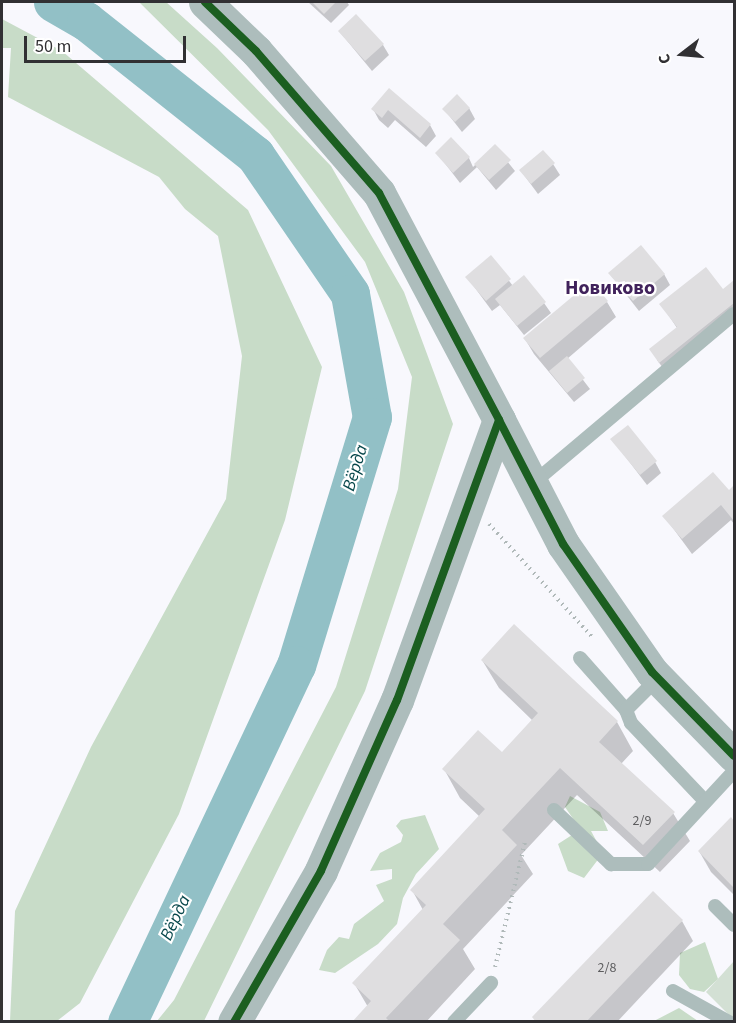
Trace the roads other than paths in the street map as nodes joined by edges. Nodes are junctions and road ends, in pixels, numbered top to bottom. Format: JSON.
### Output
{"nodes":[{"id":1,"x":205,"y":2,"type":"edge"},
{"id":2,"x":735,"y":314,"type":"edge"},
{"id":3,"x":499,"y":420,"type":"junction"},
{"id":4,"x":532,"y":484,"type":"junction"},
{"id":5,"x":580,"y":658,"type":"dead end"},
{"id":6,"x":658,"y":678,"type":"junction"},
{"id":7,"x":626,"y":710,"type":"junction"},
{"id":8,"x":735,"y":756,"type":"edge"},
{"id":9,"x":735,"y":771,"type":"edge"},
{"id":10,"x":705,"y":801,"type":"junction"},
{"id":11,"x":554,"y":810,"type":"dead end"},
{"id":12,"x":715,"y":906,"type":"dead end"},
{"id":13,"x":735,"y":925,"type":"edge"},
{"id":14,"x":491,"y":983,"type":"road end"},
{"id":15,"x":673,"y":991,"type":"dead end"},
{"id":16,"x":234,"y":1022,"type":"edge"},
{"id":17,"x":454,"y":1022,"type":"edge"},
{"id":18,"x":729,"y":1022,"type":"edge"}],
"edges":[{"from":1,"to":3,"type":"street"},
{"from":2,"to":4,"type":"lane"},
{"from":3,"to":4,"type":"street"},
{"from":3,"to":16,"type":"street"},
{"from":4,"to":6,"type":"street"},
{"from":5,"to":7,"type":"lane"},
{"from":6,"to":7,"type":"lane"},
{"from":6,"to":8,"type":"street"},
{"from":7,"to":10,"type":"lane"},
{"from":9,"to":10,"type":"lane"},
{"from":10,"to":11,"type":"lane"},
{"from":12,"to":13,"type":"lane"},
{"from":14,"to":17,"type":"lane"},
{"from":15,"to":18,"type":"lane"}]}
